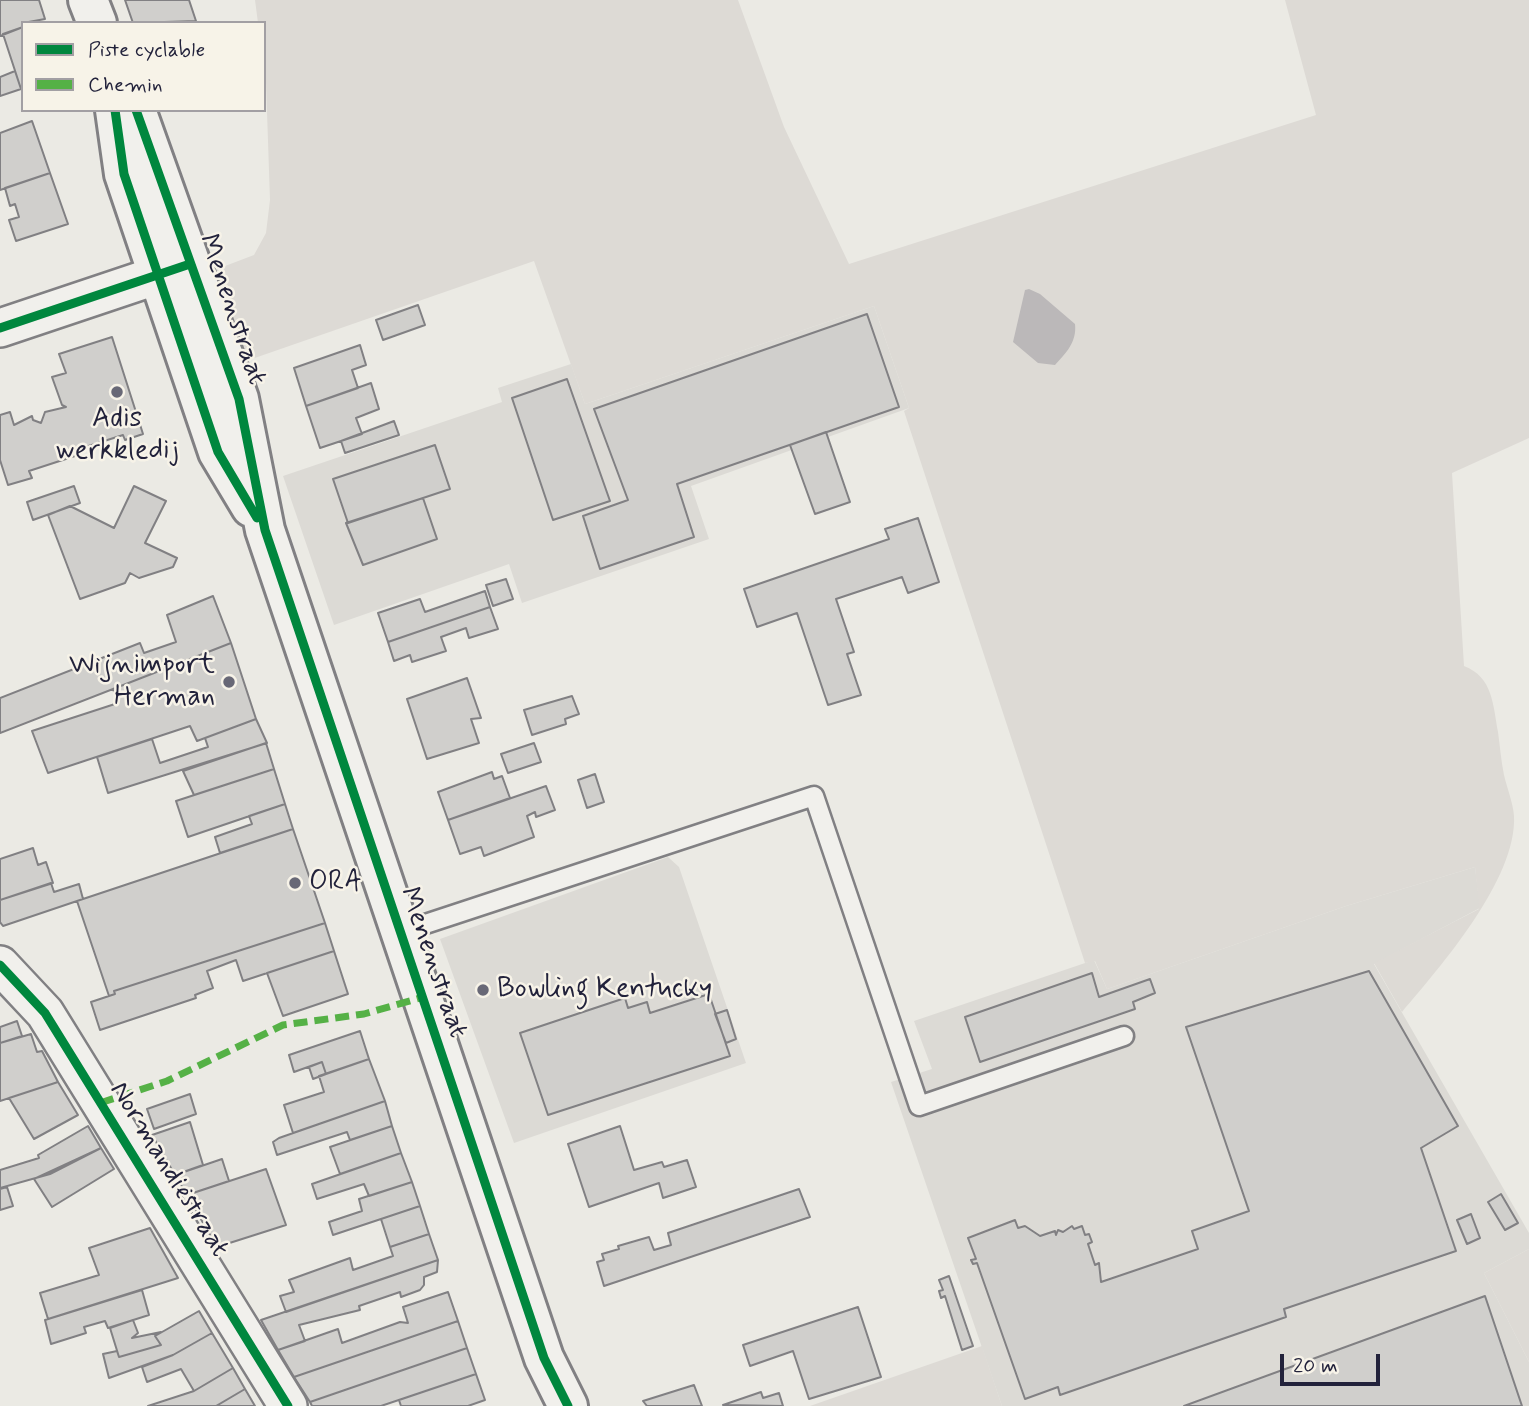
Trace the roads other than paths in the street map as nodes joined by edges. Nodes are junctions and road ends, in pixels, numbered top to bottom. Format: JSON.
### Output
{"nodes":[{"id":1,"x":88,"y":0,"type":"edge"},
{"id":2,"x":96,"y":21,"type":"edge"},
{"id":3,"x":115,"y":112,"type":"edge"},
{"id":4,"x":136,"y":112,"type":"edge"},
{"id":5,"x":174,"y":270,"type":"junction"},
{"id":6,"x":0,"y":328,"type":"edge"},
{"id":7,"x":398,"y":933,"type":"junction"},
{"id":8,"x":0,"y":965,"type":"edge"},
{"id":9,"x":1124,"y":1037,"type":"dead end"},
{"id":10,"x":544,"y":1358,"type":"junction"},
{"id":11,"x":288,"y":1406,"type":"edge"},
{"id":12,"x":552,"y":1406,"type":"edge"},
{"id":13,"x":568,"y":1406,"type":"edge"}],
"edges":[{"from":1,"to":2,"type":"main road"},
{"from":3,"to":5,"type":"main road","name":"Menenstraat"},
{"from":4,"to":5,"type":"main road","name":"Menenstraat"},
{"from":5,"to":6,"type":"street"},
{"from":5,"to":7,"type":"main road","name":"Menenstraat"},
{"from":7,"to":9,"type":"lane"},
{"from":7,"to":10,"type":"main road","name":"Menenstraat"},
{"from":8,"to":11,"type":"street","name":"Normandiëstraat"},
{"from":10,"to":12,"type":"main road","name":"Menenstraat"},
{"from":10,"to":13,"type":"main road","name":"Menenstraat"}]}
